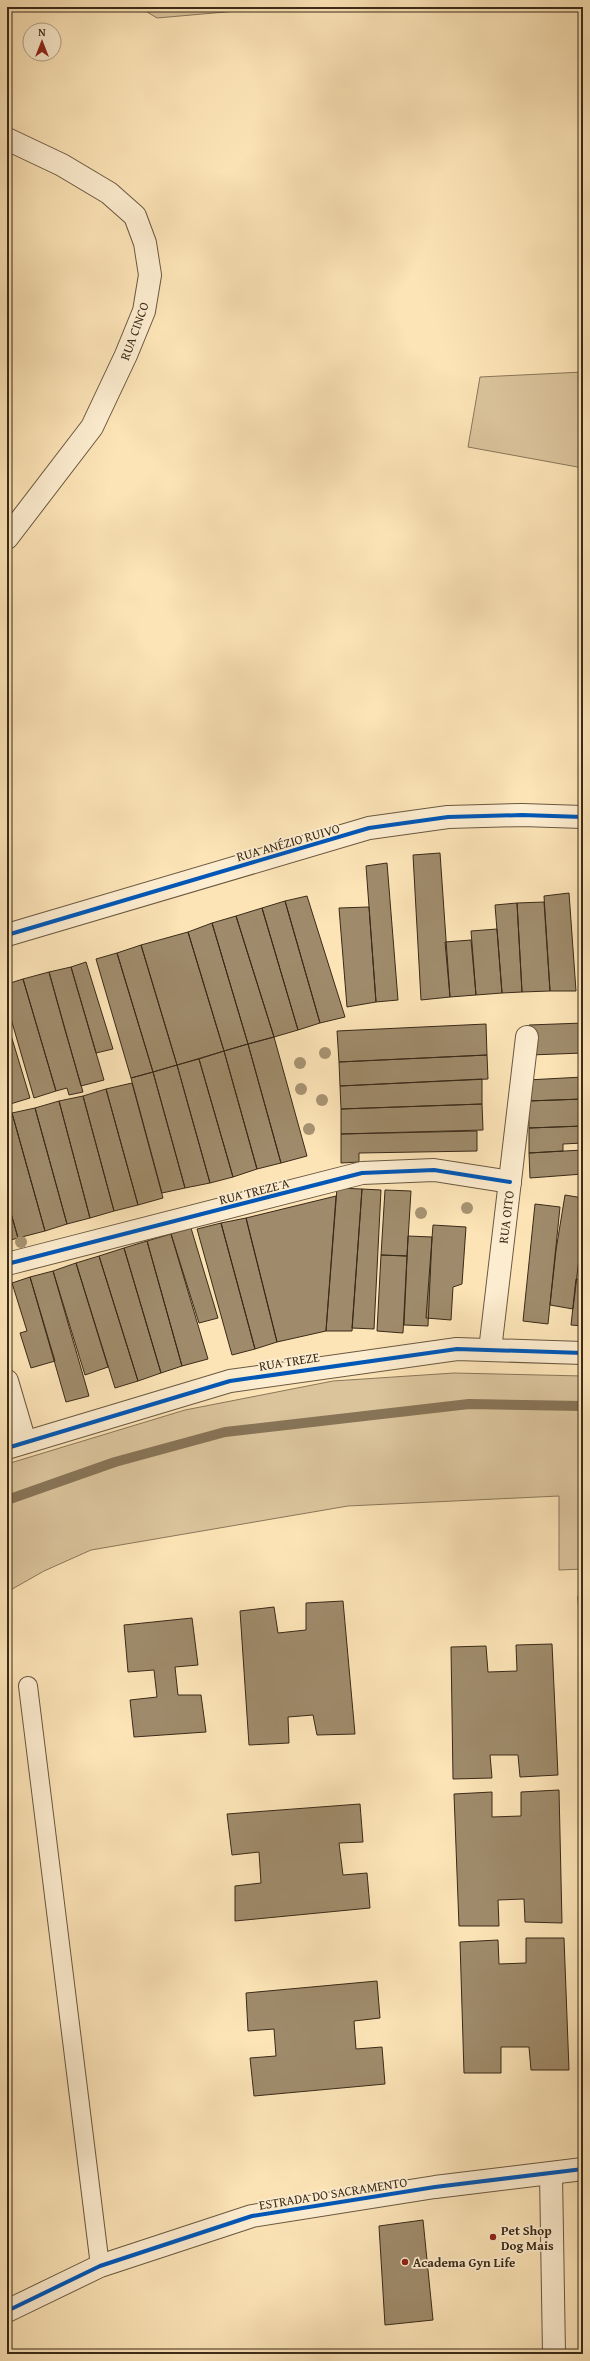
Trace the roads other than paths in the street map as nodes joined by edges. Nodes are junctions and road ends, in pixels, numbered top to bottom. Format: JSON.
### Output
{"nodes":[{"id":1,"x":7,"y":139,"type":"edge"},
{"id":2,"x":7,"y":538,"type":"edge"},
{"id":3,"x":583,"y":818,"type":"edge"},
{"id":4,"x":7,"y":935,"type":"edge"},
{"id":5,"x":527,"y":1037,"type":"dead end"},
{"id":6,"x":510,"y":1182,"type":"junction"},
{"id":7,"x":7,"y":1264,"type":"edge"},
{"id":8,"x":490,"y":1350,"type":"junction"},
{"id":9,"x":583,"y":1353,"type":"edge"},
{"id":10,"x":7,"y":1382,"type":"edge"},
{"id":11,"x":16,"y":1445,"type":"edge"},
{"id":12,"x":28,"y":1686,"type":"dead end"},
{"id":13,"x":583,"y":2169,"type":"edge"},
{"id":14,"x":551,"y":2174,"type":"junction"},
{"id":15,"x":100,"y":2266,"type":"junction"},
{"id":16,"x":7,"y":2311,"type":"edge"},
{"id":17,"x":554,"y":2354,"type":"edge"}],
"edges":[{"from":1,"to":2,"type":"street","name":"RUA CINCO"},
{"from":3,"to":4,"type":"street","name":"RUA ANÉZIO RUIVO"},
{"from":5,"to":6,"type":"street","name":"RUA OITO"},
{"from":6,"to":7,"type":"street","name":"RUA TREZE A"},
{"from":6,"to":8,"type":"street","name":"RUA OITO"},
{"from":8,"to":9,"type":"street","name":"RUA TREZE"},
{"from":8,"to":11,"type":"street","name":"RUA TREZE"},
{"from":10,"to":11,"type":"street"},
{"from":12,"to":15,"type":"lane"},
{"from":13,"to":14,"type":"street","name":"ESTRADA DO SACRAMENTO"},
{"from":14,"to":15,"type":"street","name":"ESTRADA DO SACRAMENTO"},
{"from":14,"to":17,"type":"street"},
{"from":15,"to":16,"type":"street","name":"ESTRADA DO SACRAMENTO"}]}
